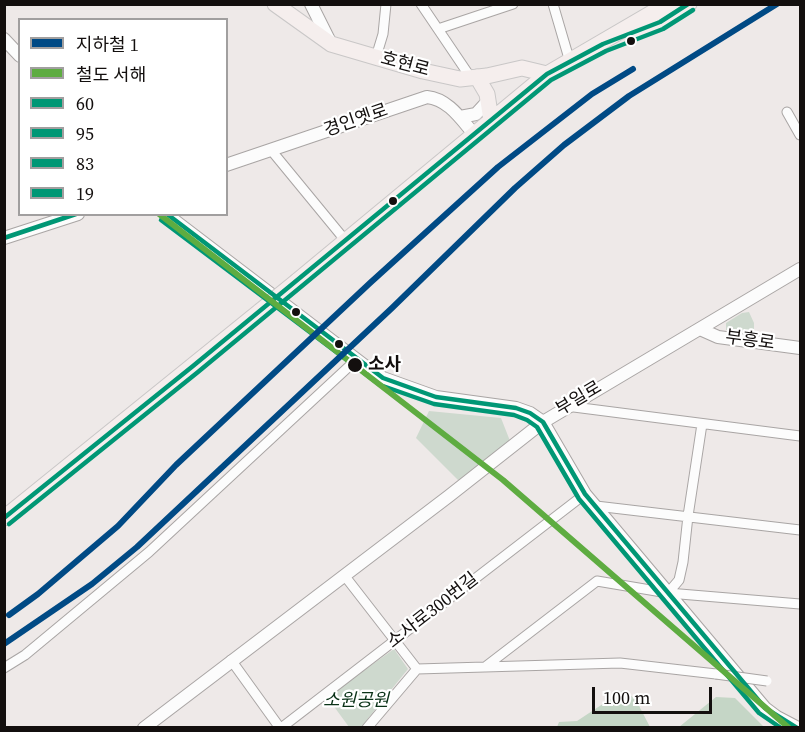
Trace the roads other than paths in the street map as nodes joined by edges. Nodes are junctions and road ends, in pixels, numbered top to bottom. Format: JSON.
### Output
{"nodes":[{"id":1,"x":275,"y":4,"type":"edge"},
{"id":2,"x":310,"y":4,"type":"edge"},
{"id":3,"x":386,"y":4,"type":"edge"},
{"id":4,"x":421,"y":4,"type":"edge"},
{"id":5,"x":553,"y":4,"type":"edge"},
{"id":6,"x":651,"y":4,"type":"edge"},
{"id":7,"x":667,"y":4,"type":"edge"},
{"id":8,"x":675,"y":4,"type":"edge"},
{"id":9,"x":688,"y":4,"type":"edge"},
{"id":10,"x":510,"y":5,"type":"edge"},
{"id":11,"x":438,"y":29,"type":"junction"},
{"id":12,"x":628,"y":34,"type":"junction"},
{"id":13,"x":4,"y":39,"type":"edge"},
{"id":14,"x":331,"y":44,"type":"junction"},
{"id":15,"x":603,"y":44,"type":"junction"},
{"id":16,"x":18,"y":54,"type":"edge"},
{"id":17,"x":376,"y":57,"type":"junction"},
{"id":18,"x":570,"y":62,"type":"junction"},
{"id":19,"x":547,"y":74,"type":"junction"},
{"id":20,"x":474,"y":78,"type":"junction"},
{"id":21,"x":488,"y":101,"type":"junction"},
{"id":22,"x":787,"y":112,"type":"dead end"},
{"id":23,"x":460,"y":117,"type":"junction"},
{"id":24,"x":490,"y":120,"type":"junction"},
{"id":25,"x":474,"y":134,"type":"junction"},
{"id":26,"x":801,"y":135,"type":"edge"},
{"id":27,"x":271,"y":150,"type":"junction"},
{"id":28,"x":228,"y":164,"type":"edge"},
{"id":29,"x":72,"y":216,"type":"edge"},
{"id":30,"x":169,"y":216,"type":"edge"},
{"id":31,"x":4,"y":238,"type":"edge"},
{"id":32,"x":345,"y":240,"type":"junction"},
{"id":33,"x":801,"y":269,"type":"edge"},
{"id":34,"x":700,"y":329,"type":"junction"},
{"id":35,"x":801,"y":348,"type":"edge"},
{"id":36,"x":357,"y":359,"type":"junction"},
{"id":37,"x":566,"y":406,"type":"junction"},
{"id":38,"x":543,"y":422,"type":"junction"},
{"id":39,"x":702,"y":424,"type":"junction"},
{"id":40,"x":801,"y":436,"type":"edge"},
{"id":41,"x":585,"y":494,"type":"junction"},
{"id":42,"x":596,"y":506,"type":"junction"},
{"id":43,"x":688,"y":516,"type":"junction"},
{"id":44,"x":4,"y":518,"type":"edge"},
{"id":45,"x":801,"y":530,"type":"edge"},
{"id":46,"x":344,"y":575,"type":"junction"},
{"id":47,"x":668,"y":593,"type":"junction"},
{"id":48,"x":801,"y":604,"type":"edge"},
{"id":49,"x":394,"y":641,"type":"junction"},
{"id":50,"x":231,"y":660,"type":"junction"},
{"id":51,"x":485,"y":667,"type":"junction"},
{"id":52,"x":4,"y":668,"type":"edge"},
{"id":53,"x":417,"y":669,"type":"junction"},
{"id":54,"x":767,"y":681,"type":"dead end"},
{"id":55,"x":144,"y":728,"type":"edge"},
{"id":56,"x":281,"y":728,"type":"edge"},
{"id":57,"x":367,"y":728,"type":"edge"},
{"id":58,"x":798,"y":728,"type":"edge"}],
"edges":[{"from":1,"to":14,"type":"main road","name":"호현로"},
{"from":2,"to":14,"type":"street"},
{"from":3,"to":17,"type":"street"},
{"from":4,"to":11,"type":"street"},
{"from":5,"to":18,"type":"street"},
{"from":6,"to":15,"type":"main road"},
{"from":7,"to":15,"type":"main road"},
{"from":8,"to":12,"type":"street"},
{"from":9,"to":12,"type":"main road"},
{"from":10,"to":11,"type":"street"},
{"from":11,"to":20,"type":"street"},
{"from":12,"to":15,"type":"main road"},
{"from":13,"to":16,"type":"street"},
{"from":14,"to":17,"type":"main road","name":"호현로"},
{"from":15,"to":18,"type":"main road"},
{"from":17,"to":20,"type":"main road","name":"호현로"},
{"from":18,"to":19,"type":"main road"},
{"from":19,"to":20,"type":"main road","name":"호현로"},
{"from":19,"to":24,"type":"main road"},
{"from":20,"to":21,"type":"main road"},
{"from":21,"to":23,"type":"street"},
{"from":21,"to":24,"type":"main road"},
{"from":22,"to":26,"type":"street"},
{"from":23,"to":25,"type":"street","name":"경인옛로"},
{"from":23,"to":27,"type":"street","name":"경인옛로"},
{"from":24,"to":25,"type":"main road"},
{"from":25,"to":32,"type":"main road"},
{"from":27,"to":28,"type":"street","name":"경인옛로"},
{"from":27,"to":32,"type":"street"},
{"from":29,"to":31,"type":"street"},
{"from":30,"to":36,"type":"street"},
{"from":32,"to":44,"type":"main road","bridge":true},
{"from":33,"to":34,"type":"street","name":"부일로"},
{"from":34,"to":35,"type":"street","name":"부흥로"},
{"from":34,"to":37,"type":"street","name":"부일로"},
{"from":36,"to":38,"type":"street"},
{"from":36,"to":52,"type":"street"},
{"from":37,"to":38,"type":"street","name":"부일로"},
{"from":37,"to":39,"type":"street"},
{"from":38,"to":41,"type":"street"},
{"from":38,"to":46,"type":"street","name":"부일로"},
{"from":39,"to":40,"type":"street"},
{"from":39,"to":43,"type":"street"},
{"from":41,"to":42,"type":"street"},
{"from":41,"to":49,"type":"street","name":"소사로300번길"},
{"from":42,"to":43,"type":"street"},
{"from":42,"to":47,"type":"street"},
{"from":43,"to":45,"type":"street"},
{"from":43,"to":47,"type":"street"},
{"from":46,"to":49,"type":"street"},
{"from":46,"to":50,"type":"street","name":"부일로"},
{"from":47,"to":48,"type":"street"},
{"from":47,"to":51,"type":"street"},
{"from":47,"to":58,"type":"street"},
{"from":49,"to":53,"type":"street"},
{"from":49,"to":56,"type":"street","name":"소사로300번길"},
{"from":50,"to":55,"type":"street","name":"부일로"},
{"from":50,"to":56,"type":"street"},
{"from":51,"to":53,"type":"street"},
{"from":51,"to":54,"type":"street","bridge":true},
{"from":53,"to":57,"type":"street"}]}
